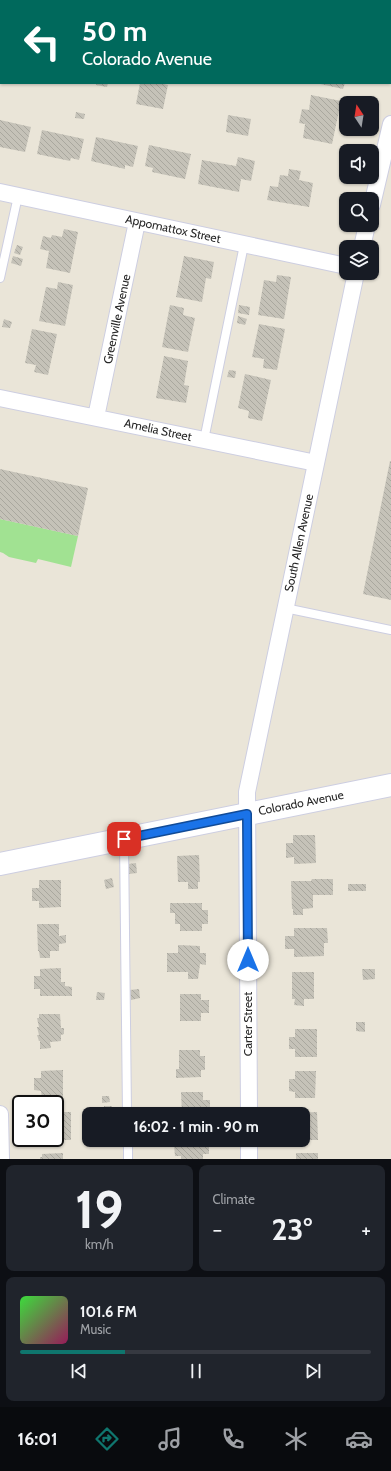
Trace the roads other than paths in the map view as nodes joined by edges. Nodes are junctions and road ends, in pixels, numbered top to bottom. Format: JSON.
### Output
{"nodes":[{"id":1,"x":391,"y":124,"type":"edge"},
{"id":2,"x":0,"y":192,"type":"edge"},
{"id":3,"x":375,"y":192,"type":"edge"},
{"id":4,"x":18,"y":196,"type":"junction"},
{"id":5,"x":138,"y":222,"type":"junction"},
{"id":6,"x":244,"y":245,"type":"junction"},
{"id":7,"x":339,"y":265,"type":"edge"},
{"id":8,"x":0,"y":278,"type":"edge"},
{"id":9,"x":355,"y":280,"type":"edge"},
{"id":10,"x":0,"y":398,"type":"edge"},
{"id":11,"x":96,"y":417,"type":"junction"},
{"id":12,"x":204,"y":440,"type":"junction"},
{"id":13,"x":316,"y":463,"type":"junction"},
{"id":14,"x":285,"y":608,"type":"junction"},
{"id":15,"x":391,"y":630,"type":"edge"},
{"id":16,"x":391,"y":785,"type":"edge"},
{"id":17,"x":247,"y":814,"type":"junction"},
{"id":18,"x":124,"y":839,"type":"junction"},
{"id":19,"x":0,"y":864,"type":"edge"},
{"id":20,"x":127,"y":1107,"type":"edge"},
{"id":21,"x":249,"y":1107,"type":"edge"},
{"id":22,"x":0,"y":1114,"type":"edge"},
{"id":23,"x":128,"y":1147,"type":"edge"},
{"id":24,"x":249,"y":1147,"type":"edge"},
{"id":25,"x":1,"y":1159,"type":"edge"},
{"id":26,"x":128,"y":1159,"type":"edge"},
{"id":27,"x":249,"y":1159,"type":"edge"}],
"edges":[{"from":1,"to":3,"type":"street"},
{"from":2,"to":4,"type":"street","name":"Appomattox Street"},
{"from":4,"to":5,"type":"street","name":"Appomattox Street"},
{"from":4,"to":8,"type":"lane"},
{"from":5,"to":6,"type":"street","name":"Appomattox Street"},
{"from":5,"to":11,"type":"street","name":"Greenville Avenue"},
{"from":6,"to":7,"type":"street","name":"Appomattox Street"},
{"from":6,"to":12,"type":"lane"},
{"from":9,"to":13,"type":"street","name":"South Allen Avenue"},
{"from":10,"to":11,"type":"street","name":"Amelia Street"},
{"from":11,"to":12,"type":"street","name":"Amelia Street"},
{"from":12,"to":13,"type":"street","name":"Amelia Street"},
{"from":13,"to":14,"type":"street","name":"South Allen Avenue"},
{"from":14,"to":15,"type":"lane"},
{"from":14,"to":17,"type":"street","name":"South Allen Avenue"},
{"from":16,"to":17,"type":"street","name":"Colorado Avenue"},
{"from":17,"to":18,"type":"street","name":"Colorado Avenue"},
{"from":17,"to":21,"type":"street","name":"Carter Street"},
{"from":18,"to":19,"type":"street","name":"Colorado Avenue"},
{"from":18,"to":20,"type":"lane"},
{"from":22,"to":25,"type":"street"},
{"from":23,"to":26,"type":"lane"},
{"from":24,"to":27,"type":"street"}]}
